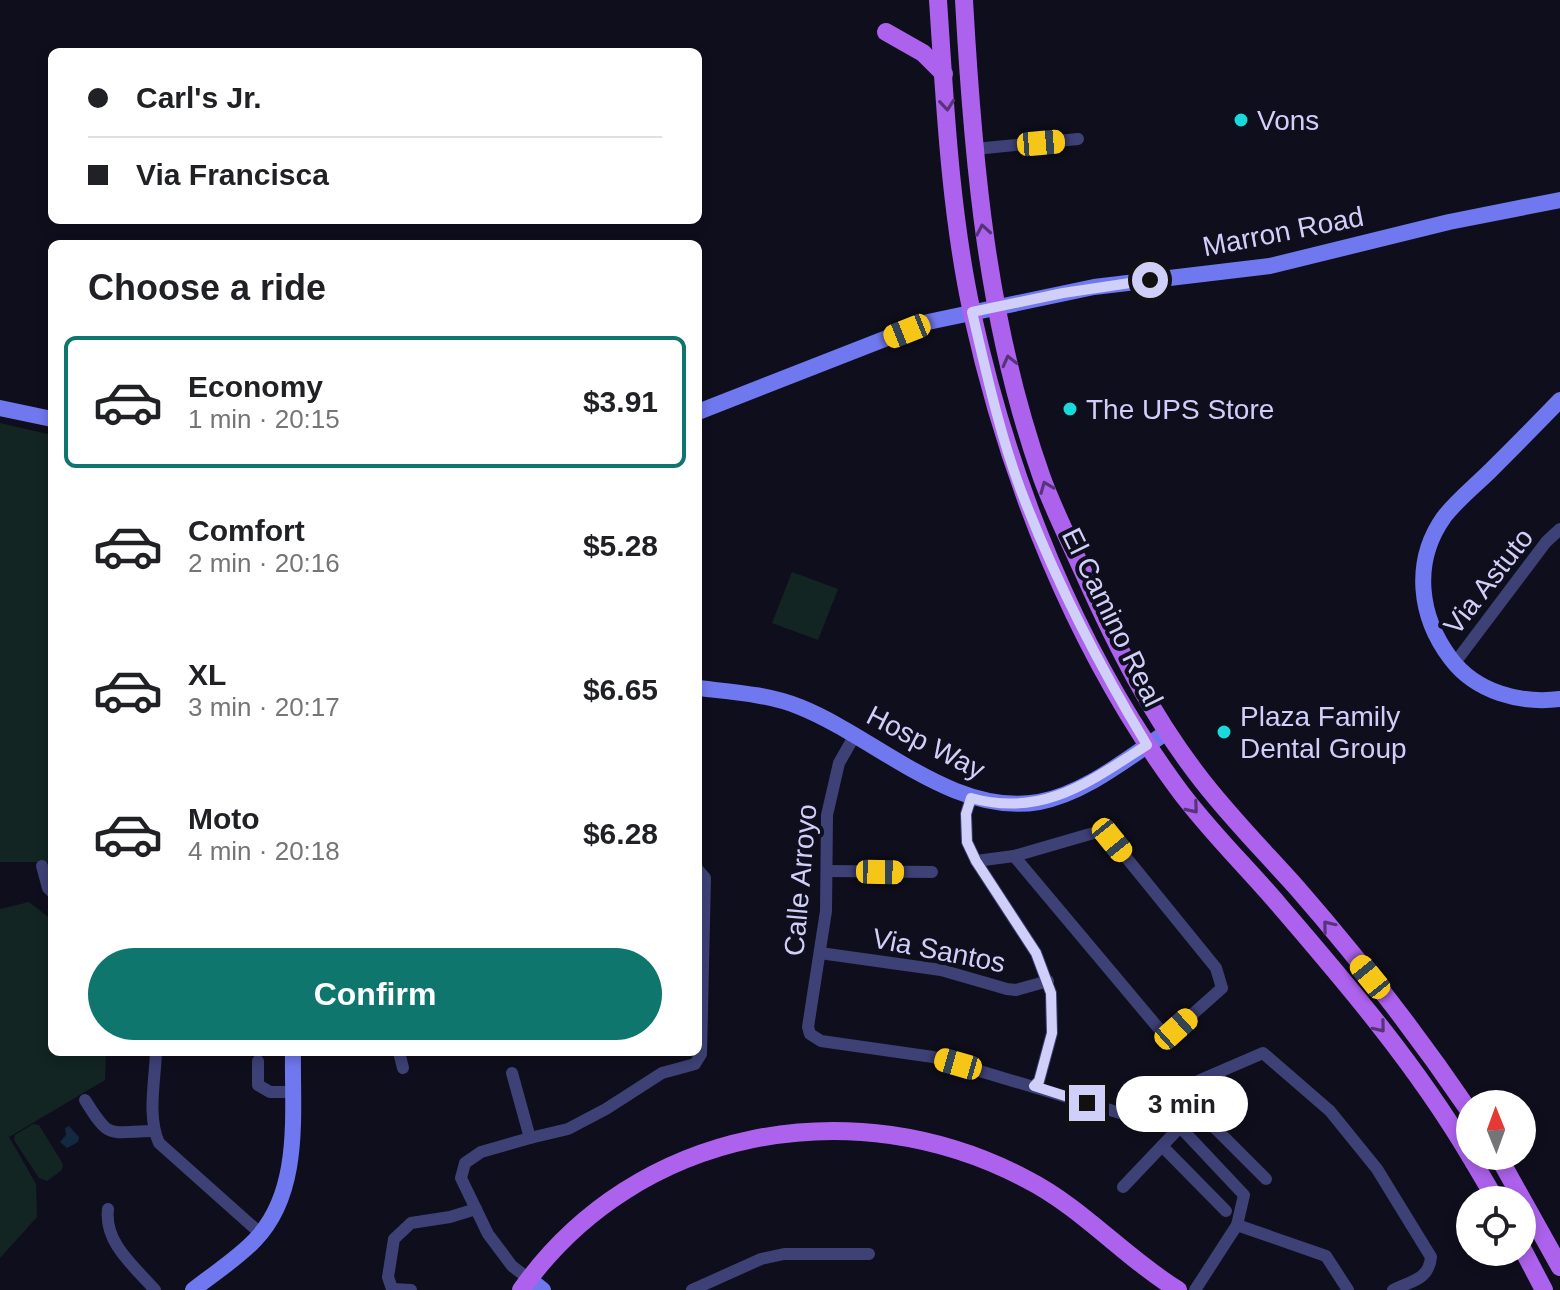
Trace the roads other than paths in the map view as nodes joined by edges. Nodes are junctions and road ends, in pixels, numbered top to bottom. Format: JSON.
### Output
{"nodes":[{"id":1,"x":938,"y":0,"type":"edge"},
{"id":2,"x":964,"y":0,"type":"edge"},
{"id":3,"x":886,"y":32,"type":"dead end"},
{"id":4,"x":944,"y":74,"type":"junction"},
{"id":5,"x":1078,"y":139,"type":"dead end"},
{"id":6,"x":975,"y":149,"type":"junction"},
{"id":7,"x":1560,"y":200,"type":"edge"},
{"id":8,"x":996,"y":307,"type":"junction"},
{"id":9,"x":972,"y":312,"type":"junction"},
{"id":10,"x":1560,"y":400,"type":"edge"},
{"id":11,"x":0,"y":408,"type":"edge"},
{"id":12,"x":702,"y":410,"type":"edge"},
{"id":13,"x":48,"y":418,"type":"edge"},
{"id":14,"x":1560,"y":529,"type":"edge"},
{"id":15,"x":1454,"y":664,"type":"junction"},
{"id":16,"x":702,"y":688,"type":"edge"},
{"id":17,"x":1560,"y":699,"type":"edge"},
{"id":18,"x":1167,"y":732,"type":"junction"},
{"id":19,"x":855,"y":735,"type":"junction"},
{"id":20,"x":1147,"y":745,"type":"junction"},
{"id":21,"x":971,"y":798,"type":"junction"},
{"id":22,"x":1014,"y":856,"type":"junction"},
{"id":23,"x":976,"y":861,"type":"junction"},
{"id":24,"x":42,"y":866,"type":"dead end"},
{"id":25,"x":828,"y":871,"type":"junction"},
{"id":26,"x":932,"y":872,"type":"dead end"},
{"id":27,"x":702,"y":875,"type":"edge"},
{"id":28,"x":48,"y":882,"type":"edge"},
{"id":29,"x":702,"y":920,"type":"edge"},
{"id":30,"x":820,"y":953,"type":"junction"},
{"id":31,"x":1048,"y":981,"type":"junction"},
{"id":32,"x":156,"y":1056,"type":"edge"},
{"id":33,"x":293,"y":1056,"type":"edge"},
{"id":34,"x":400,"y":1056,"type":"edge"},
{"id":35,"x":700,"y":1056,"type":"edge"},
{"id":36,"x":258,"y":1061,"type":"dead end"},
{"id":37,"x":403,"y":1068,"type":"dead end"},
{"id":38,"x":512,"y":1073,"type":"dead end"},
{"id":39,"x":1034,"y":1086,"type":"junction"},
{"id":40,"x":292,"y":1092,"type":"junction"},
{"id":41,"x":1456,"y":1092,"type":"edge"},
{"id":42,"x":85,"y":1100,"type":"dead end"},
{"id":43,"x":1190,"y":1103,"type":"junction"},
{"id":44,"x":1140,"y":1119,"type":"dead end"},
{"id":45,"x":1180,"y":1127,"type":"junction"},
{"id":46,"x":153,"y":1131,"type":"junction"},
{"id":47,"x":1456,"y":1135,"type":"edge"},
{"id":48,"x":530,"y":1138,"type":"junction"},
{"id":49,"x":1162,"y":1146,"type":"junction"},
{"id":50,"x":1506,"y":1170,"type":"edge"},
{"id":51,"x":1266,"y":1179,"type":"dead end"},
{"id":52,"x":1123,"y":1187,"type":"dead end"},
{"id":53,"x":108,"y":1209,"type":"dead end"},
{"id":54,"x":476,"y":1209,"type":"junction"},
{"id":55,"x":1226,"y":1211,"type":"dead end"},
{"id":56,"x":1237,"y":1225,"type":"junction"},
{"id":57,"x":260,"y":1233,"type":"junction"},
{"id":58,"x":869,"y":1254,"type":"dead end"},
{"id":59,"x":1531,"y":1266,"type":"edge"},
{"id":60,"x":1560,"y":1267,"type":"edge"},
{"id":61,"x":531,"y":1286,"type":"edge"},
{"id":62,"x":155,"y":1290,"type":"edge"},
{"id":63,"x":193,"y":1290,"type":"edge"},
{"id":64,"x":411,"y":1290,"type":"edge"},
{"id":65,"x":692,"y":1290,"type":"edge"},
{"id":66,"x":1178,"y":1290,"type":"edge"},
{"id":67,"x":1195,"y":1290,"type":"edge"},
{"id":68,"x":1348,"y":1290,"type":"edge"},
{"id":69,"x":1393,"y":1290,"type":"edge"},
{"id":70,"x":1544,"y":1290,"type":"edge"}],
"edges":[{"from":1,"to":4,"type":"main road","name":"El Camino Real"},
{"from":2,"to":6,"type":"main road","name":"El Camino Real"},
{"from":3,"to":4,"type":"main road"},
{"from":4,"to":9,"type":"main road","name":"El Camino Real","one_way":true},
{"from":5,"to":6,"type":"street"},
{"from":8,"to":6,"type":"main road","name":"El Camino Real","one_way":true},
{"from":7,"to":8,"type":"street","name":"Marron Road"},
{"from":8,"to":9,"type":"street","name":"Marron Road"},
{"from":18,"to":8,"type":"main road","name":"El Camino Real","one_way":true},
{"from":9,"to":12,"type":"street","name":"Marron Road"},
{"from":9,"to":20,"type":"main road","name":"El Camino Real"},
{"from":10,"to":15,"type":"street"},
{"from":11,"to":13,"type":"street"},
{"from":14,"to":15,"type":"street","name":"Via Astuto"},
{"from":15,"to":17,"type":"street"},
{"from":16,"to":19,"type":"street","name":"Hosp Way"},
{"from":18,"to":20,"type":"street","name":"Hosp Way"},
{"from":41,"to":18,"type":"main road","name":"El Camino Real","one_way":true},
{"from":19,"to":21,"type":"street","name":"Hosp Way"},
{"from":19,"to":25,"type":"street","name":"Calle Arroyo"},
{"from":20,"to":21,"type":"street","name":"Hosp Way"},
{"from":20,"to":47,"type":"main road","name":"El Camino Real","one_way":true},
{"from":21,"to":23,"type":"street"},
{"from":22,"to":22,"type":"street"},
{"from":22,"to":23,"type":"street"},
{"from":23,"to":31,"type":"street"},
{"from":24,"to":28,"type":"street"},
{"from":25,"to":26,"type":"street"},
{"from":25,"to":30,"type":"street","name":"Calle Arroyo"},
{"from":27,"to":29,"type":"street"},
{"from":30,"to":31,"type":"street","name":"Via Santos"},
{"from":30,"to":39,"type":"street","name":"Calle Arroyo"},
{"from":31,"to":39,"type":"street"},
{"from":32,"to":46,"type":"street"},
{"from":33,"to":40,"type":"street"},
{"from":34,"to":37,"type":"street"},
{"from":35,"to":48,"type":"street"},
{"from":36,"to":40,"type":"street"},
{"from":38,"to":48,"type":"street"},
{"from":39,"to":44,"type":"street"},
{"from":40,"to":57,"type":"street"},
{"from":42,"to":46,"type":"street"},
{"from":43,"to":45,"type":"street"},
{"from":43,"to":51,"type":"street"},
{"from":43,"to":69,"type":"street"},
{"from":45,"to":49,"type":"street"},
{"from":45,"to":56,"type":"street"},
{"from":46,"to":57,"type":"street"},
{"from":48,"to":54,"type":"street"},
{"from":49,"to":52,"type":"street"},
{"from":49,"to":55,"type":"street"},
{"from":50,"to":60,"type":"main road"},
{"from":53,"to":62,"type":"street"},
{"from":54,"to":61,"type":"street"},
{"from":54,"to":64,"type":"street"},
{"from":56,"to":67,"type":"street"},
{"from":56,"to":68,"type":"street"},
{"from":57,"to":63,"type":"street"},
{"from":58,"to":65,"type":"street"},
{"from":59,"to":70,"type":"main road"},
{"from":61,"to":66,"type":"main road"}]}
